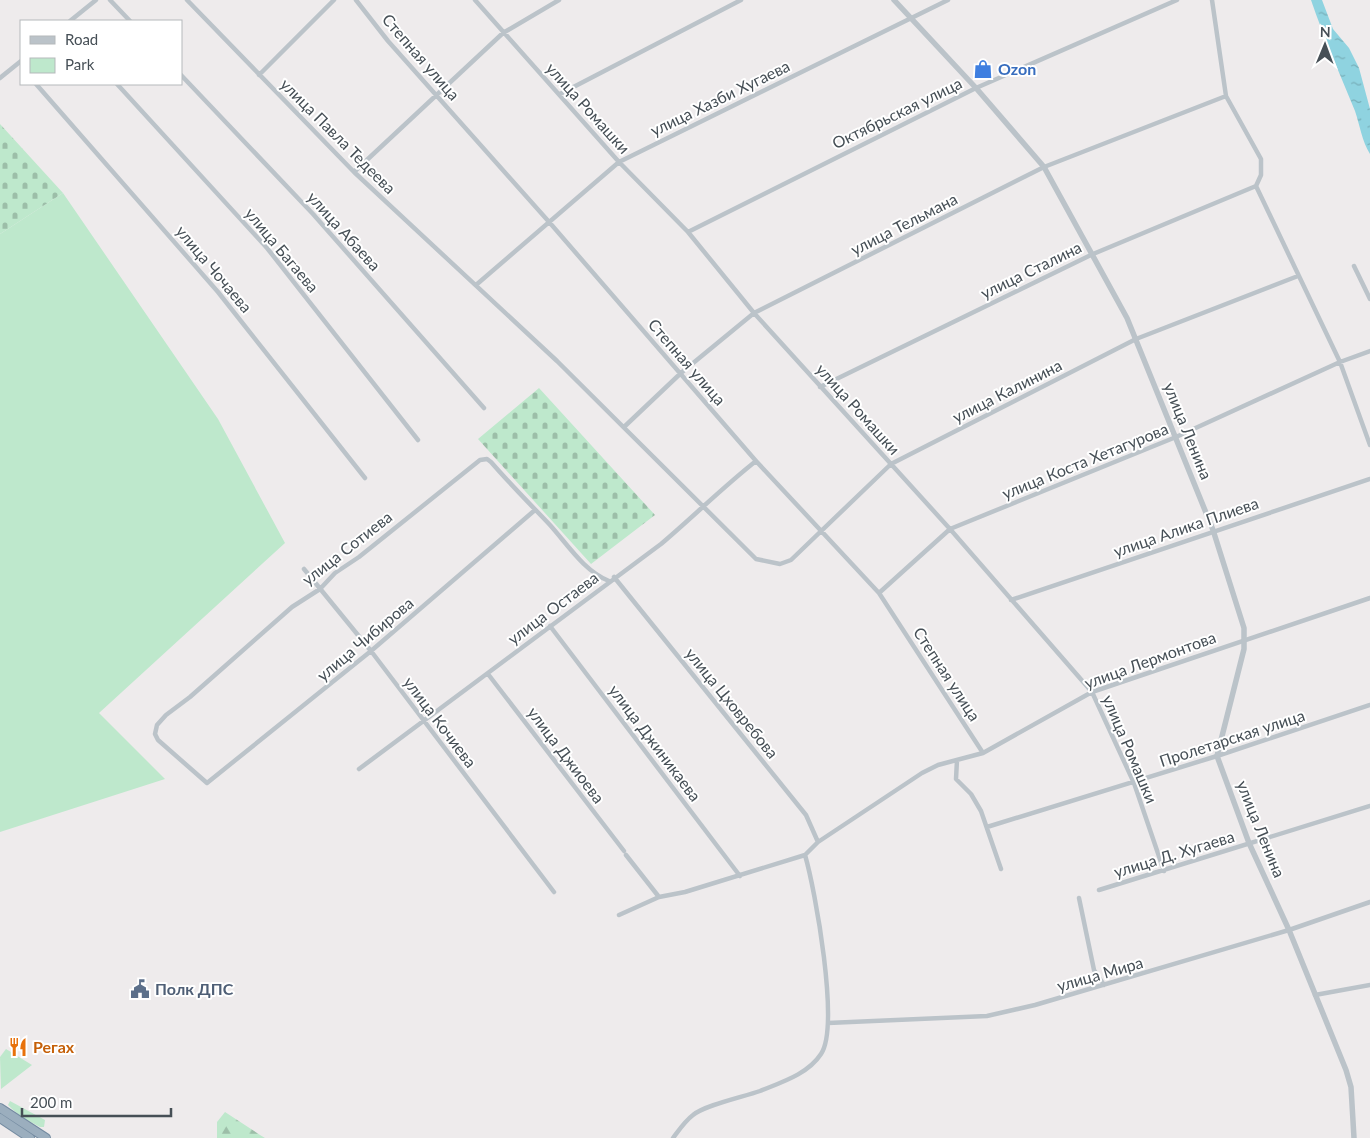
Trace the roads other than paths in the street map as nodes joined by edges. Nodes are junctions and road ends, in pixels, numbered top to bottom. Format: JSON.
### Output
{"nodes":[{"id":1,"x":96,"y":0,"type":"edge"},
{"id":2,"x":110,"y":0,"type":"edge"},
{"id":3,"x":187,"y":0,"type":"edge"},
{"id":4,"x":334,"y":0,"type":"edge"},
{"id":5,"x":356,"y":0,"type":"edge"},
{"id":6,"x":476,"y":0,"type":"edge"},
{"id":7,"x":559,"y":0,"type":"edge"},
{"id":8,"x":742,"y":0,"type":"edge"},
{"id":9,"x":894,"y":0,"type":"edge"},
{"id":10,"x":948,"y":0,"type":"edge"},
{"id":11,"x":1177,"y":0,"type":"edge"},
{"id":12,"x":1212,"y":0,"type":"edge"},
{"id":13,"x":910,"y":18,"type":"junction"},
{"id":14,"x":71,"y":20,"type":"edge"},
{"id":15,"x":129,"y":20,"type":"edge"},
{"id":16,"x":503,"y":33,"type":"junction"},
{"id":17,"x":20,"y":64,"type":"edge"},
{"id":18,"x":260,"y":75,"type":"junction"},
{"id":19,"x":182,"y":76,"type":"edge"},
{"id":20,"x":0,"y":78,"type":"edge"},
{"id":21,"x":37,"y":85,"type":"edge"},
{"id":22,"x":118,"y":85,"type":"edge"},
{"id":23,"x":976,"y":88,"type":"junction"},
{"id":24,"x":437,"y":94,"type":"junction"},
{"id":25,"x":560,"y":94,"type":"junction"},
{"id":26,"x":1226,"y":96,"type":"junction"},
{"id":27,"x":619,"y":162,"type":"junction"},
{"id":28,"x":1044,"y":168,"type":"junction"},
{"id":29,"x":354,"y":172,"type":"junction"},
{"id":30,"x":1256,"y":186,"type":"junction"},
{"id":31,"x":550,"y":223,"type":"junction"},
{"id":32,"x":688,"y":232,"type":"junction"},
{"id":33,"x":1093,"y":254,"type":"junction"},
{"id":34,"x":1354,"y":266,"type":"dead end"},
{"id":35,"x":1298,"y":276,"type":"junction"},
{"id":36,"x":476,"y":285,"type":"junction"},
{"id":37,"x":1370,"y":299,"type":"edge"},
{"id":38,"x":754,"y":313,"type":"junction"},
{"id":39,"x":1136,"y":339,"type":"junction"},
{"id":40,"x":1370,"y":351,"type":"edge"},
{"id":41,"x":1340,"y":362,"type":"junction"},
{"id":42,"x":681,"y":374,"type":"junction"},
{"id":43,"x":820,"y":387,"type":"junction"},
{"id":44,"x":484,"y":408,"type":"dead end"},
{"id":45,"x":624,"y":427,"type":"junction"},
{"id":46,"x":1176,"y":437,"type":"junction"},
{"id":47,"x":418,"y":440,"type":"dead end"},
{"id":48,"x":1370,"y":445,"type":"edge"},
{"id":49,"x":756,"y":461,"type":"junction"},
{"id":50,"x":891,"y":464,"type":"junction"},
{"id":51,"x":365,"y":478,"type":"dead end"},
{"id":52,"x":1370,"y":479,"type":"edge"},
{"id":53,"x":703,"y":508,"type":"junction"},
{"id":54,"x":536,"y":510,"type":"junction"},
{"id":55,"x":950,"y":530,"type":"junction"},
{"id":56,"x":1213,"y":530,"type":"junction"},
{"id":57,"x":822,"y":531,"type":"junction"},
{"id":58,"x":756,"y":559,"type":"joint"},
{"id":59,"x":304,"y":569,"type":"dead end"},
{"id":60,"x":614,"y":577,"type":"junction"},
{"id":61,"x":609,"y":581,"type":"junction"},
{"id":62,"x":320,"y":589,"type":"junction"},
{"id":63,"x":879,"y":593,"type":"junction"},
{"id":64,"x":1370,"y":598,"type":"edge"},
{"id":65,"x":1011,"y":600,"type":"junction"},
{"id":66,"x":550,"y":626,"type":"junction"},
{"id":67,"x":1245,"y":639,"type":"junction"},
{"id":68,"x":371,"y":651,"type":"junction"},
{"id":69,"x":488,"y":674,"type":"junction"},
{"id":70,"x":1092,"y":692,"type":"junction"},
{"id":71,"x":1370,"y":705,"type":"edge"},
{"id":72,"x":423,"y":722,"type":"junction"},
{"id":73,"x":983,"y":753,"type":"junction"},
{"id":74,"x":1217,"y":756,"type":"junction"},
{"id":75,"x":957,"y":760,"type":"junction"},
{"id":76,"x":359,"y":769,"type":"dead end"},
{"id":77,"x":1134,"y":782,"type":"junction"},
{"id":78,"x":207,"y":783,"type":"joint"},
{"id":79,"x":1370,"y":806,"type":"edge"},
{"id":80,"x":987,"y":827,"type":"junction"},
{"id":81,"x":818,"y":842,"type":"junction"},
{"id":82,"x":1249,"y":843,"type":"junction"},
{"id":83,"x":805,"y":855,"type":"junction"},
{"id":84,"x":1001,"y":868,"type":"dead end"},
{"id":85,"x":1164,"y":871,"type":"junction"},
{"id":86,"x":740,"y":876,"type":"junction"},
{"id":87,"x":1099,"y":890,"type":"dead end"},
{"id":88,"x":554,"y":892,"type":"dead end"},
{"id":89,"x":659,"y":896,"type":"junction"},
{"id":90,"x":1079,"y":898,"type":"dead end"},
{"id":91,"x":1370,"y":902,"type":"edge"},
{"id":92,"x":619,"y":915,"type":"dead end"},
{"id":93,"x":1289,"y":930,"type":"junction"},
{"id":94,"x":1370,"y":985,"type":"edge"},
{"id":95,"x":1104,"y":986,"type":"junction"},
{"id":96,"x":1315,"y":994,"type":"junction"},
{"id":97,"x":828,"y":1022,"type":"junction"},
{"id":98,"x":0,"y":1108,"type":"edge"},
{"id":99,"x":0,"y":1118,"type":"edge"},
{"id":100,"x":30,"y":1138,"type":"edge"},
{"id":101,"x":46,"y":1138,"type":"edge"},
{"id":102,"x":673,"y":1138,"type":"edge"},
{"id":103,"x":1354,"y":1138,"type":"edge"}],
"edges":[{"from":1,"to":14,"type":"street"},
{"from":2,"to":15,"type":"street"},
{"from":3,"to":18,"type":"street","name":"улица Павла Тедеева"},
{"from":4,"to":18,"type":"street"},
{"from":5,"to":24,"type":"street","name":"Степная улица"},
{"from":6,"to":16,"type":"street","name":"улица Ромашки"},
{"from":7,"to":16,"type":"street"},
{"from":8,"to":25,"type":"street"},
{"from":9,"to":13,"type":"street","name":"улица Ленина"},
{"from":10,"to":13,"type":"street","name":"улица Хазби Хугаева"},
{"from":11,"to":23,"type":"street","name":"Октябрьская улица"},
{"from":12,"to":26,"type":"street"},
{"from":13,"to":23,"type":"street","name":"улица Ленина"},
{"from":13,"to":27,"type":"street","name":"улица Хазби Хугаева"},
{"from":16,"to":24,"type":"street"},
{"from":16,"to":25,"type":"street","name":"улица Ромашки"},
{"from":17,"to":20,"type":"street"},
{"from":18,"to":29,"type":"street","name":"улица Павла Тедеева"},
{"from":19,"to":44,"type":"street","name":"улица Абаева"},
{"from":21,"to":51,"type":"street","name":"улица Чочаева"},
{"from":22,"to":47,"type":"street","name":"улица Багаева"},
{"from":23,"to":28,"type":"street","name":"улица Ленина"},
{"from":23,"to":32,"type":"street","name":"Октябрьская улица"},
{"from":24,"to":29,"type":"street"},
{"from":24,"to":31,"type":"street","name":"Степная улица"},
{"from":25,"to":27,"type":"street","name":"улица Ромашки"},
{"from":26,"to":28,"type":"street","name":"улица Тельмана"},
{"from":26,"to":30,"type":"street"},
{"from":27,"to":31,"type":"street","name":"улица Хазби Хугаева"},
{"from":27,"to":32,"type":"street","name":"улица Ромашки"},
{"from":28,"to":33,"type":"street","name":"улица Ленина"},
{"from":28,"to":38,"type":"street","name":"улица Тельмана"},
{"from":29,"to":36,"type":"street","name":"улица Павла Тедеева"},
{"from":30,"to":33,"type":"street","name":"улица Сталина"},
{"from":30,"to":35,"type":"street"},
{"from":31,"to":36,"type":"street","name":"улица Хазби Хугаева"},
{"from":31,"to":42,"type":"street","name":"Степная улица"},
{"from":32,"to":38,"type":"street","name":"улица Ромашки"},
{"from":33,"to":39,"type":"street","name":"улица Ленина"},
{"from":33,"to":43,"type":"street","name":"улица Сталина"},
{"from":34,"to":37,"type":"street"},
{"from":35,"to":39,"type":"street","name":"улица Калинина"},
{"from":35,"to":41,"type":"street"},
{"from":36,"to":45,"type":"street","name":"улица Павла Тедеева"},
{"from":38,"to":42,"type":"street","name":"улица Тельмана"},
{"from":38,"to":43,"type":"street","name":"улица Ромашки"},
{"from":39,"to":46,"type":"street","name":"улица Ленина"},
{"from":39,"to":50,"type":"street","name":"улица Калинина"},
{"from":40,"to":41,"type":"street","name":"улица Коста Хетагурова"},
{"from":41,"to":46,"type":"street","name":"улица Коста Хетагурова"},
{"from":41,"to":48,"type":"street"},
{"from":42,"to":45,"type":"street","name":"улица Тельмана"},
{"from":42,"to":49,"type":"street","name":"Степная улица"},
{"from":43,"to":50,"type":"street","name":"улица Ромашки"},
{"from":45,"to":53,"type":"street","name":"улица Павла Тедеева"},
{"from":46,"to":55,"type":"street","name":"улица Коста Хетагурова"},
{"from":46,"to":56,"type":"street","name":"улица Ленина"},
{"from":49,"to":53,"type":"street","name":"улица Остаева"},
{"from":49,"to":57,"type":"street","name":"Степная улица"},
{"from":50,"to":55,"type":"street","name":"улица Ромашки"},
{"from":50,"to":57,"type":"street","name":"улица Калинина"},
{"from":52,"to":56,"type":"street","name":"улица Алика Плиева"},
{"from":53,"to":58,"type":"street","name":"улица Павла Тедеева"},
{"from":53,"to":60,"type":"street","name":"улица Остаева"},
{"from":54,"to":61,"type":"street","name":"улица Сотиева"},
{"from":54,"to":62,"type":"street","name":"улица Сотиева"},
{"from":54,"to":68,"type":"street","name":"улица Чибирова"},
{"from":55,"to":63,"type":"street","name":"улица Коста Хетагурова"},
{"from":55,"to":65,"type":"street","name":"улица Ромашки"},
{"from":56,"to":65,"type":"street","name":"улица Алика Плиева"},
{"from":56,"to":67,"type":"street","name":"улица Ленина"},
{"from":57,"to":58,"type":"street","name":"улица Калинина"},
{"from":57,"to":63,"type":"street","name":"Степная улица"},
{"from":59,"to":62,"type":"street","name":"улица Кочиева"},
{"from":60,"to":61,"type":"street","name":"улица Остаева"},
{"from":60,"to":81,"type":"street","name":"улица Цховребова"},
{"from":61,"to":66,"type":"street","name":"улица Остаева"},
{"from":62,"to":68,"type":"street","name":"улица Кочиева"},
{"from":62,"to":78,"type":"street","name":"улица Сотиева"},
{"from":63,"to":73,"type":"street","name":"Степная улица"},
{"from":64,"to":67,"type":"street","name":"улица Лермонтова"},
{"from":65,"to":70,"type":"street","name":"улица Ромашки"},
{"from":66,"to":69,"type":"street","name":"улица Остаева"},
{"from":66,"to":86,"type":"street","name":"улица Джиникаева"},
{"from":67,"to":70,"type":"street","name":"улица Лермонтова"},
{"from":67,"to":74,"type":"street","name":"улица Ленина"},
{"from":68,"to":72,"type":"street","name":"улица Кочиева"},
{"from":68,"to":78,"type":"street","name":"улица Чибирова"},
{"from":69,"to":72,"type":"street","name":"улица Остаева"},
{"from":69,"to":89,"type":"street","name":"улица Джиоева"},
{"from":70,"to":73,"type":"street","name":"улица Лермонтова"},
{"from":70,"to":77,"type":"street","name":"улица Ромашки"},
{"from":71,"to":74,"type":"street","name":"Пролетарская улица"},
{"from":72,"to":76,"type":"street","name":"улица Остаева"},
{"from":72,"to":88,"type":"street","name":"улица Кочиева"},
{"from":73,"to":75,"type":"street","name":"улица Лермонтова"},
{"from":74,"to":77,"type":"street","name":"Пролетарская улица"},
{"from":74,"to":82,"type":"street","name":"улица Ленина"},
{"from":75,"to":80,"type":"street"},
{"from":75,"to":81,"type":"street","name":"улица Лермонтова"},
{"from":77,"to":80,"type":"street","name":"Пролетарская улица"},
{"from":77,"to":85,"type":"street","name":"улица Ромашки"},
{"from":79,"to":82,"type":"street","name":"улица Д. Хугаева"},
{"from":80,"to":84,"type":"street"},
{"from":81,"to":83,"type":"street"},
{"from":82,"to":85,"type":"street","name":"улица Д. Хугаева"},
{"from":82,"to":93,"type":"street","name":"улица Ленина"},
{"from":83,"to":86,"type":"street"},
{"from":83,"to":97,"type":"street"},
{"from":85,"to":87,"type":"street","name":"улица Д. Хугаева"},
{"from":86,"to":89,"type":"street"},
{"from":89,"to":92,"type":"street"},
{"from":90,"to":95,"type":"street"},
{"from":91,"to":93,"type":"street","name":"улица Мира"},
{"from":93,"to":95,"type":"street","name":"улица Мира"},
{"from":93,"to":96,"type":"street","name":"улица Ленина"},
{"from":94,"to":96,"type":"street"},
{"from":95,"to":97,"type":"street","name":"улица Мира"},
{"from":96,"to":103,"type":"street","name":"улица Ленина"},
{"from":97,"to":102,"type":"street"},
{"from":98,"to":101,"type":"highway"},
{"from":99,"to":100,"type":"highway"}]}
